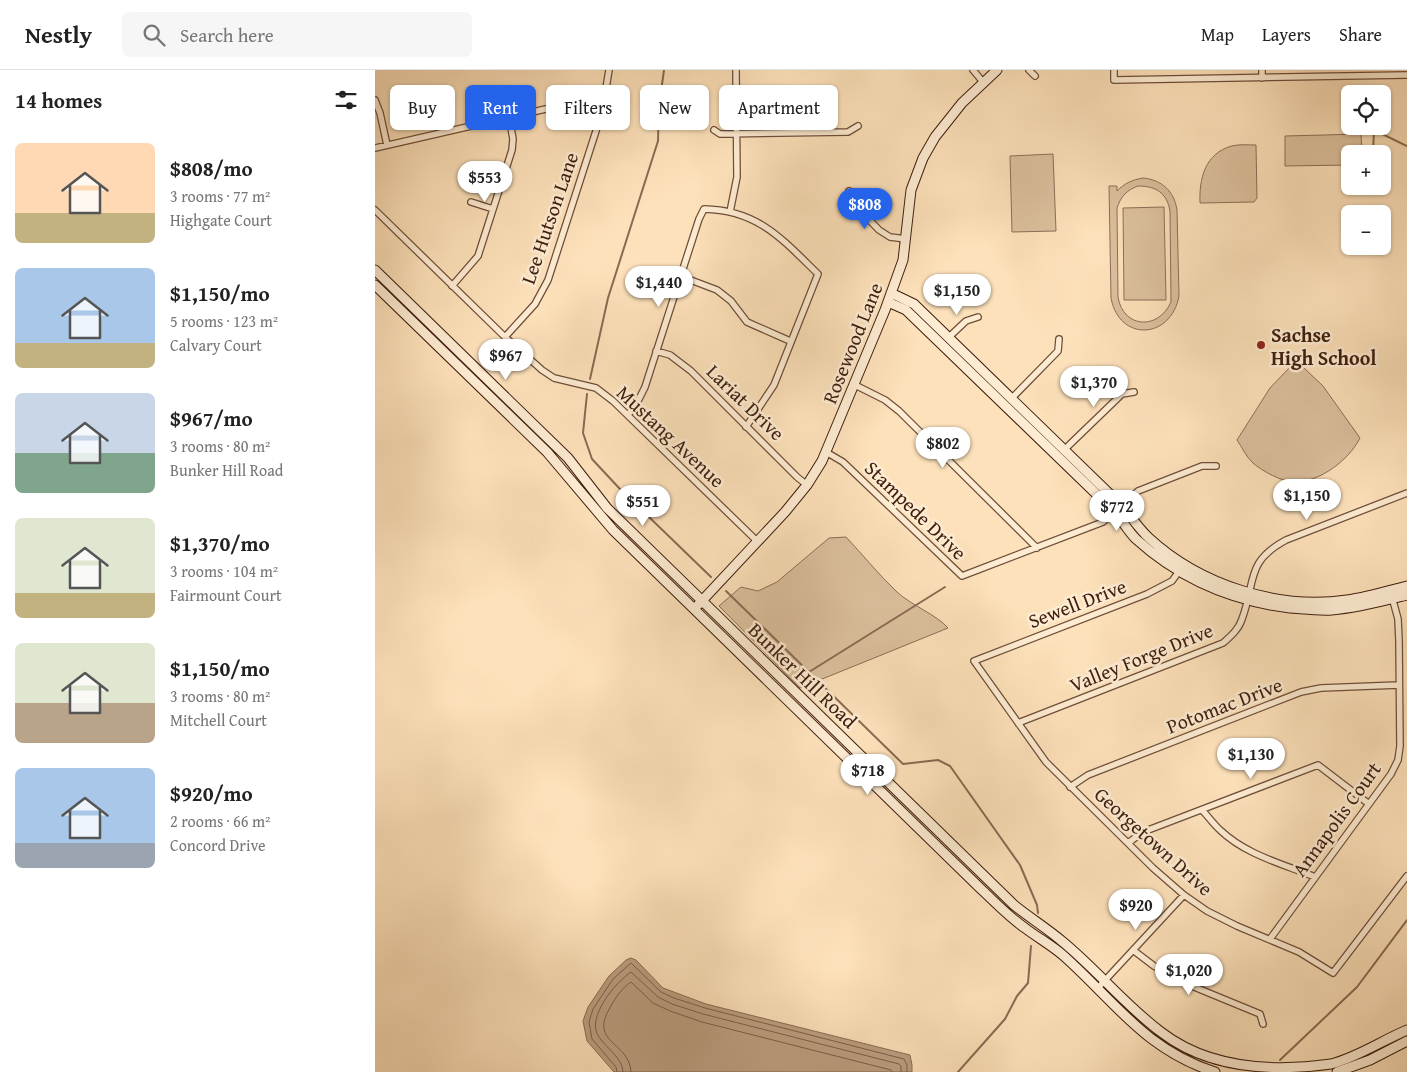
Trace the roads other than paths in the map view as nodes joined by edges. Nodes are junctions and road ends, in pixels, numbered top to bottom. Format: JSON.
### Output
{"nodes":[{"id":1,"x":609,"y":70,"type":"edge"},
{"id":2,"x":736,"y":70,"type":"edge"},
{"id":3,"x":973,"y":70,"type":"edge"},
{"id":4,"x":997,"y":70,"type":"edge"},
{"id":5,"x":1029,"y":70,"type":"edge"},
{"id":6,"x":1114,"y":70,"type":"edge"},
{"id":7,"x":1262,"y":70,"type":"edge"},
{"id":8,"x":1188,"y":71,"type":"dead end"},
{"id":9,"x":1336,"y":73,"type":"edge"},
{"id":10,"x":1407,"y":75,"type":"edge"},
{"id":11,"x":1035,"y":76,"type":"dead end"},
{"id":12,"x":1262,"y":78,"type":"junction"},
{"id":13,"x":1188,"y":79,"type":"junction"},
{"id":14,"x":983,"y":82,"type":"junction"},
{"id":15,"x":606,"y":85,"type":"edge"},
{"id":16,"x":375,"y":100,"type":"edge"},
{"id":17,"x":858,"y":126,"type":"dead end"},
{"id":18,"x":465,"y":127,"type":"edge"},
{"id":19,"x":511,"y":130,"type":"edge"},
{"id":20,"x":596,"y":130,"type":"edge"},
{"id":21,"x":714,"y":130,"type":"dead end"},
{"id":22,"x":736,"y":134,"type":"junction"},
{"id":23,"x":387,"y":145,"type":"junction"},
{"id":24,"x":375,"y":148,"type":"edge"},
{"id":25,"x":849,"y":191,"type":"dead end"},
{"id":26,"x":471,"y":202,"type":"dead end"},
{"id":27,"x":493,"y":209,"type":"junction"},
{"id":28,"x":375,"y":210,"type":"edge"},
{"id":29,"x":730,"y":212,"type":"junction"},
{"id":30,"x":906,"y":239,"type":"junction"},
{"id":31,"x":375,"y":270,"type":"edge"},
{"id":32,"x":680,"y":276,"type":"junction"},
{"id":33,"x":375,"y":285,"type":"edge"},
{"id":34,"x":453,"y":286,"type":"junction"},
{"id":35,"x":889,"y":298,"type":"junction"},
{"id":36,"x":978,"y":317,"type":"dead end"},
{"id":37,"x":505,"y":337,"type":"junction"},
{"id":38,"x":949,"y":337,"type":"junction"},
{"id":39,"x":1059,"y":339,"type":"dead end"},
{"id":40,"x":790,"y":341,"type":"junction"},
{"id":41,"x":656,"y":351,"type":"junction"},
{"id":42,"x":855,"y":385,"type":"junction"},
{"id":43,"x":1134,"y":392,"type":"dead end"},
{"id":44,"x":1012,"y":398,"type":"junction"},
{"id":45,"x":628,"y":414,"type":"junction"},
{"id":46,"x":746,"y":427,"type":"junction"},
{"id":47,"x":1064,"y":450,"type":"junction"},
{"id":48,"x":826,"y":452,"type":"junction"},
{"id":49,"x":1216,"y":466,"type":"dead end"},
{"id":50,"x":807,"y":485,"type":"junction"},
{"id":51,"x":1407,"y":494,"type":"edge"},
{"id":52,"x":1118,"y":509,"type":"junction"},
{"id":53,"x":759,"y":542,"type":"junction"},
{"id":54,"x":1037,"y":548,"type":"junction"},
{"id":55,"x":1182,"y":568,"type":"junction"},
{"id":56,"x":1407,"y":586,"type":"edge"},
{"id":57,"x":1391,"y":594,"type":"junction"},
{"id":58,"x":1407,"y":595,"type":"edge"},
{"id":59,"x":1248,"y":596,"type":"junction"},
{"id":60,"x":702,"y":602,"type":"junction"},
{"id":61,"x":694,"y":609,"type":"junction"},
{"id":62,"x":1399,"y":641,"type":"junction"},
{"id":63,"x":1407,"y":641,"type":"edge"},
{"id":64,"x":974,"y":661,"type":"joint"},
{"id":65,"x":1399,"y":684,"type":"junction"},
{"id":66,"x":1018,"y":723,"type":"junction"},
{"id":67,"x":1070,"y":787,"type":"junction"},
{"id":68,"x":1369,"y":804,"type":"junction"},
{"id":69,"x":1202,"y":810,"type":"junction"},
{"id":70,"x":1128,"y":843,"type":"junction"},
{"id":71,"x":1407,"y":876,"type":"edge"},
{"id":72,"x":1315,"y":877,"type":"junction"},
{"id":73,"x":1184,"y":895,"type":"junction"},
{"id":74,"x":1270,"y":939,"type":"junction"},
{"id":75,"x":1133,"y":950,"type":"junction"},
{"id":76,"x":1105,"y":981,"type":"junction"},
{"id":77,"x":1097,"y":989,"type":"junction"},
{"id":78,"x":1263,"y":1024,"type":"dead end"},
{"id":79,"x":1407,"y":1030,"type":"edge"},
{"id":80,"x":1407,"y":1041,"type":"edge"},
{"id":81,"x":1342,"y":1067,"type":"edge"},
{"id":82,"x":1215,"y":1072,"type":"edge"}],
"edges":[{"from":1,"to":15,"type":"street","name":"Lee Hutson Lane"},
{"from":2,"to":22,"type":"street"},
{"from":3,"to":14,"type":"street"},
{"from":4,"to":14,"type":"main road","name":"Rosewood Lane"},
{"from":5,"to":11,"type":"street"},
{"from":6,"to":13,"type":"street"},
{"from":7,"to":12,"type":"street"},
{"from":8,"to":13,"type":"street"},
{"from":9,"to":10,"type":"street"},
{"from":9,"to":12,"type":"street"},
{"from":12,"to":13,"type":"street"},
{"from":14,"to":30,"type":"main road","name":"Rosewood Lane"},
{"from":16,"to":23,"type":"street"},
{"from":17,"to":22,"type":"street"},
{"from":18,"to":23,"type":"street"},
{"from":19,"to":27,"type":"street"},
{"from":20,"to":37,"type":"street","name":"Lee Hutson Lane"},
{"from":21,"to":22,"type":"street"},
{"from":22,"to":29,"type":"street"},
{"from":23,"to":24,"type":"street"},
{"from":25,"to":30,"type":"street"},
{"from":26,"to":27,"type":"street"},
{"from":27,"to":34,"type":"street"},
{"from":28,"to":34,"type":"street","name":"Mustang Avenue"},
{"from":29,"to":32,"type":"street"},
{"from":29,"to":40,"type":"street"},
{"from":30,"to":35,"type":"main road","name":"Rosewood Lane"},
{"from":31,"to":60,"type":"main road","name":"Bunker Hill Road"},
{"from":32,"to":40,"type":"street"},
{"from":32,"to":41,"type":"street"},
{"from":33,"to":61,"type":"main road","name":"Bunker Hill Road"},
{"from":34,"to":37,"type":"street","name":"Mustang Avenue"},
{"from":35,"to":38,"type":"main road"},
{"from":35,"to":42,"type":"main road","name":"Rosewood Lane"},
{"from":35,"to":52,"type":"main road"},
{"from":36,"to":38,"type":"street"},
{"from":37,"to":45,"type":"street","name":"Mustang Avenue"},
{"from":38,"to":44,"type":"main road"},
{"from":39,"to":44,"type":"street"},
{"from":40,"to":46,"type":"street"},
{"from":41,"to":45,"type":"street"},
{"from":41,"to":46,"type":"street","name":"Lariat Drive"},
{"from":42,"to":48,"type":"main road","name":"Rosewood Lane"},
{"from":42,"to":54,"type":"street"},
{"from":43,"to":47,"type":"street"},
{"from":44,"to":47,"type":"main road"},
{"from":45,"to":53,"type":"street","name":"Mustang Avenue"},
{"from":46,"to":50,"type":"street","name":"Lariat Drive"},
{"from":47,"to":52,"type":"main road"},
{"from":48,"to":50,"type":"main road","name":"Rosewood Lane"},
{"from":48,"to":54,"type":"street","name":"Stampede Drive"},
{"from":49,"to":52,"type":"street","name":"Stampede Drive"},
{"from":50,"to":53,"type":"main road","name":"Rosewood Lane"},
{"from":51,"to":59,"type":"street","name":"Valley Forge Drive"},
{"from":52,"to":54,"type":"street","name":"Stampede Drive"},
{"from":52,"to":55,"type":"main road"},
{"from":53,"to":60,"type":"main road","name":"Rosewood Lane"},
{"from":55,"to":59,"type":"main road"},
{"from":55,"to":64,"type":"street","name":"Sewell Drive"},
{"from":56,"to":57,"type":"main road"},
{"from":57,"to":58,"type":"main road"},
{"from":57,"to":59,"type":"main road"},
{"from":57,"to":62,"type":"street","name":"Annapolis Court"},
{"from":59,"to":66,"type":"street","name":"Valley Forge Drive"},
{"from":60,"to":61,"type":"main road","name":"Rosewood Lane"},
{"from":60,"to":76,"type":"main road","name":"Bunker Hill Road"},
{"from":61,"to":77,"type":"main road","name":"Bunker Hill Road"},
{"from":62,"to":63,"type":"street"},
{"from":62,"to":65,"type":"street","name":"Annapolis Court"},
{"from":64,"to":66,"type":"street","name":"Georgetown Drive"},
{"from":65,"to":67,"type":"street","name":"Potomac Drive"},
{"from":65,"to":68,"type":"street","name":"Annapolis Court"},
{"from":66,"to":67,"type":"street","name":"Georgetown Drive"},
{"from":67,"to":70,"type":"street","name":"Georgetown Drive"},
{"from":68,"to":69,"type":"street"},
{"from":68,"to":72,"type":"street","name":"Annapolis Court"},
{"from":69,"to":70,"type":"street"},
{"from":69,"to":72,"type":"street"},
{"from":70,"to":73,"type":"street","name":"Georgetown Drive"},
{"from":71,"to":74,"type":"street","name":"Georgetown Drive"},
{"from":72,"to":74,"type":"street","name":"Annapolis Court"},
{"from":73,"to":74,"type":"street","name":"Georgetown Drive"},
{"from":73,"to":75,"type":"street"},
{"from":75,"to":76,"type":"street"},
{"from":75,"to":78,"type":"street"},
{"from":76,"to":77,"type":"street"},
{"from":76,"to":81,"type":"main road","name":"Bunker Hill Road"},
{"from":77,"to":82,"type":"main road","name":"Bunker Hill Road"},
{"from":79,"to":81,"type":"main road","name":"Bunker Hill Road"},
{"from":80,"to":81,"type":"main road","name":"Bunker Hill Road"}]}
